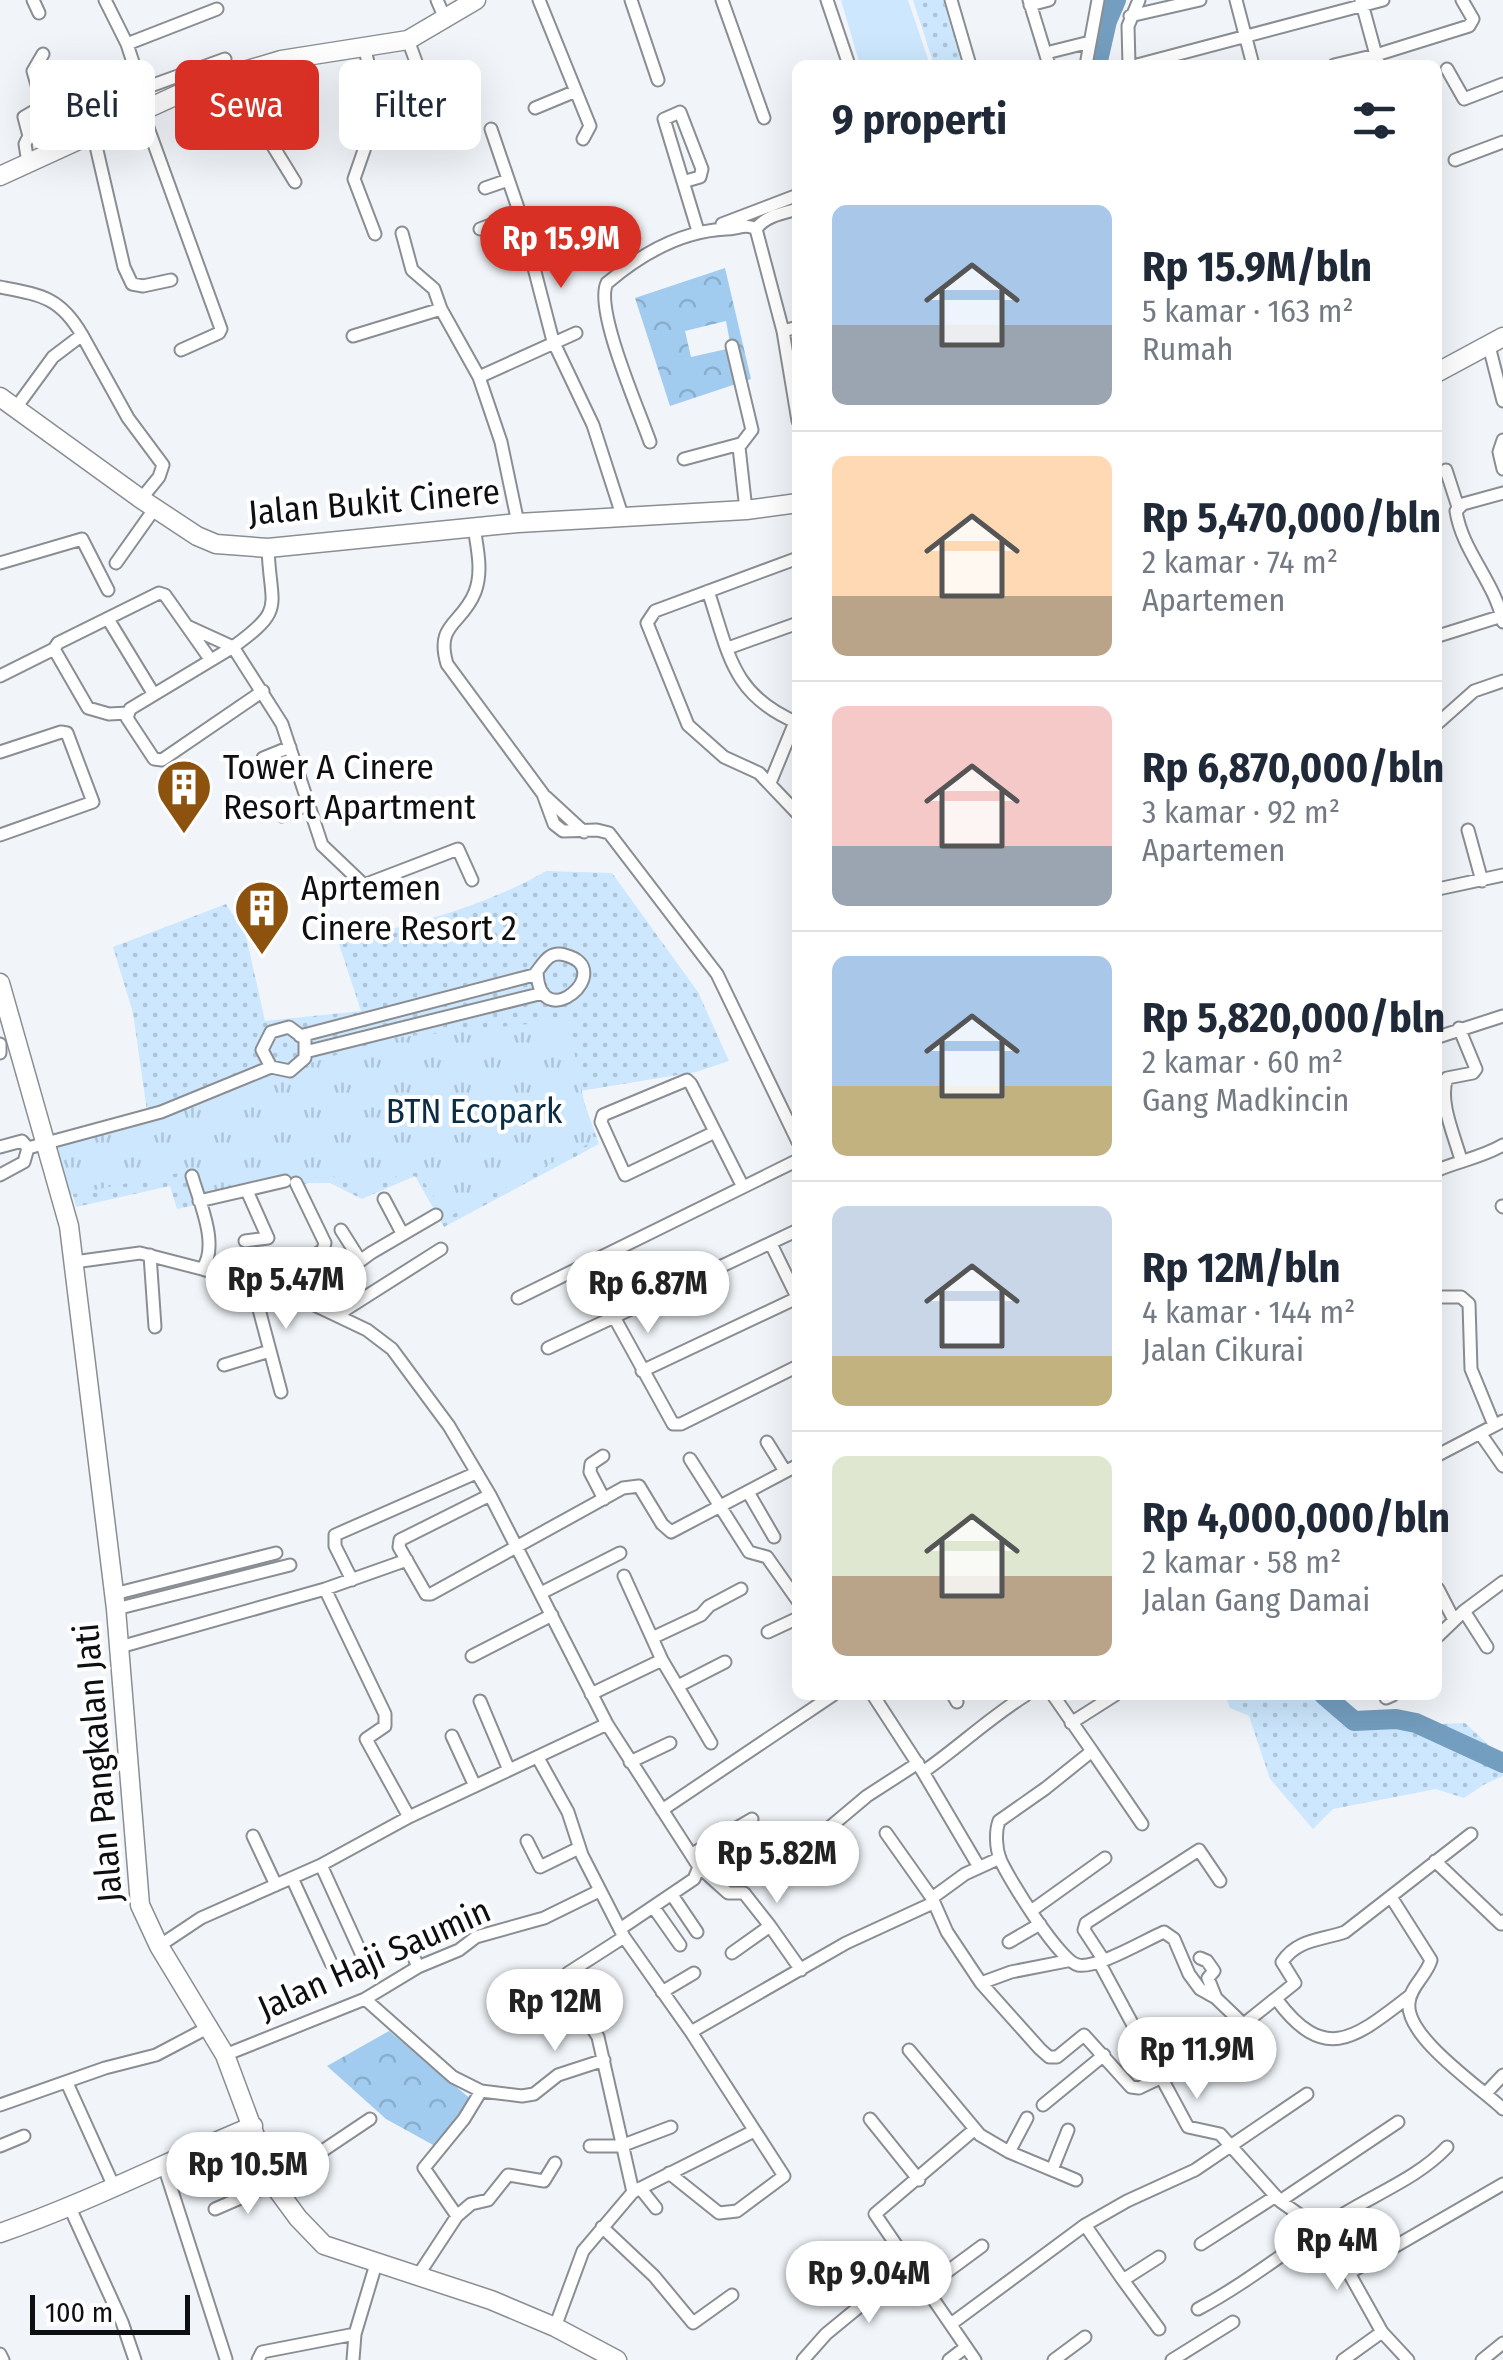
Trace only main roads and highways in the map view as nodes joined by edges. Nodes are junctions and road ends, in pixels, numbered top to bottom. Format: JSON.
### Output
{"nodes":[{"id":1,"x":476,"y":0,"type":"edge"},
{"id":2,"x":0,"y":176,"type":"edge"},
{"id":3,"x":1496,"y":341,"type":"edge"},
{"id":4,"x":1442,"y":370,"type":"edge"},
{"id":5,"x":7,"y":403,"type":"edge"},
{"id":6,"x":792,"y":504,"type":"edge"},
{"id":7,"x":0,"y":983,"type":"edge"},
{"id":8,"x":253,"y":2126,"type":"junction"},
{"id":9,"x":0,"y":2233,"type":"edge"},
{"id":10,"x":617,"y":2360,"type":"edge"}],
"edges":[{"from":1,"to":2,"type":"main road"},
{"from":3,"to":4,"type":"main road"},
{"from":5,"to":6,"type":"main road","name":"Jalan Bukit Cinere"},
{"from":7,"to":8,"type":"main road","name":"Jalan Pangkalan Jati"},
{"from":8,"to":9,"type":"main road"},
{"from":8,"to":10,"type":"main road","name":"Jalan Pangkalan Jati"}]}
